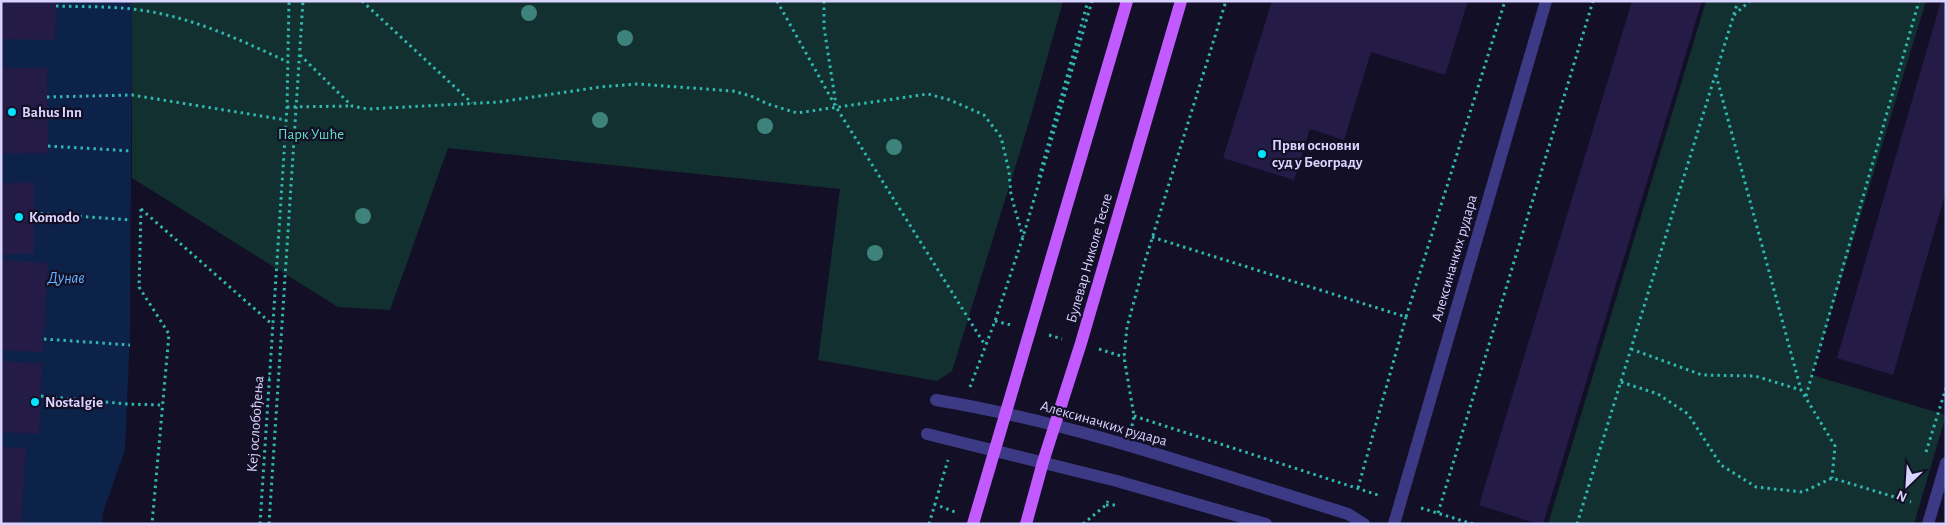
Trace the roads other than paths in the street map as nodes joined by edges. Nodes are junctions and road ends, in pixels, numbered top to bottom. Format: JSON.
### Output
{"nodes":[{"id":1,"x":1127,"y":1,"type":"edge"},
{"id":2,"x":1181,"y":1,"type":"edge"},
{"id":3,"x":1546,"y":1,"type":"edge"},
{"id":4,"x":936,"y":400,"type":"dead end"},
{"id":5,"x":1005,"y":413,"type":"junction"},
{"id":6,"x":1055,"y":426,"type":"junction"},
{"id":7,"x":927,"y":434,"type":"dead end"},
{"id":8,"x":995,"y":449,"type":"junction"},
{"id":9,"x":1043,"y":462,"type":"junction"},
{"id":10,"x":1946,"y":463,"type":"edge"},
{"id":11,"x":973,"y":524,"type":"edge"},
{"id":12,"x":1026,"y":524,"type":"edge"},
{"id":13,"x":1266,"y":524,"type":"edge"},
{"id":14,"x":1364,"y":524,"type":"edge"},
{"id":15,"x":1394,"y":524,"type":"edge"},
{"id":16,"x":1928,"y":524,"type":"edge"}],
"edges":[{"from":1,"to":5,"type":"main road"},
{"from":2,"to":6,"type":"main road","name":"Булевар Николе Тесле"},
{"from":3,"to":15,"type":"street","name":"Алексиначких рудара"},
{"from":4,"to":5,"type":"street","name":"Алексиначких рудара"},
{"from":5,"to":6,"type":"street","name":"Алексиначких рудара"},
{"from":5,"to":8,"type":"main road"},
{"from":6,"to":9,"type":"main road","name":"Булевар Николе Тесле"},
{"from":6,"to":14,"type":"street","name":"Алексиначких рудара"},
{"from":7,"to":8,"type":"street"},
{"from":8,"to":9,"type":"street"},
{"from":8,"to":11,"type":"main road"},
{"from":9,"to":12,"type":"main road","name":"Булевар Николе Тесле"},
{"from":9,"to":13,"type":"street"},
{"from":10,"to":16,"type":"street"}]}
